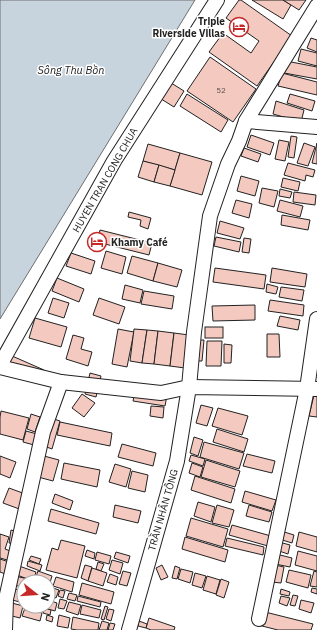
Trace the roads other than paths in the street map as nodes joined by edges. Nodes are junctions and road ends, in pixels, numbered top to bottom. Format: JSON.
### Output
{"nodes":[{"id":1,"x":216,"y":0,"type":"edge"},
{"id":2,"x":317,"y":6,"type":"edge"},
{"id":3,"x":246,"y":121,"type":"junction"},
{"id":4,"x":317,"y":127,"type":"edge"},
{"id":5,"x":317,"y":319,"type":"edge"},
{"id":6,"x":0,"y":366,"type":"edge"},
{"id":7,"x":61,"y":382,"type":"junction"},
{"id":8,"x":189,"y":387,"type":"junction"},
{"id":9,"x":312,"y":389,"type":"edge"},
{"id":10,"x":259,"y":619,"type":"dead end"},
{"id":11,"x":5,"y":630,"type":"edge"},
{"id":12,"x":129,"y":630,"type":"edge"}],
"edges":[{"from":1,"to":6,"type":"street","name":"HUYEN TRAN CONG CHUA"},
{"from":2,"to":3,"type":"street","name":"TRẦN NHÂN TÔNG"},
{"from":3,"to":4,"type":"street"},
{"from":3,"to":8,"type":"street","name":"TRẦN NHÂN TÔNG"},
{"from":5,"to":9,"type":"street"},
{"from":6,"to":7,"type":"street"},
{"from":7,"to":8,"type":"street"},
{"from":7,"to":11,"type":"street"},
{"from":8,"to":9,"type":"street"},
{"from":8,"to":12,"type":"street","name":"TRẦN NHÂN TÔNG"},
{"from":9,"to":10,"type":"street"}]}
